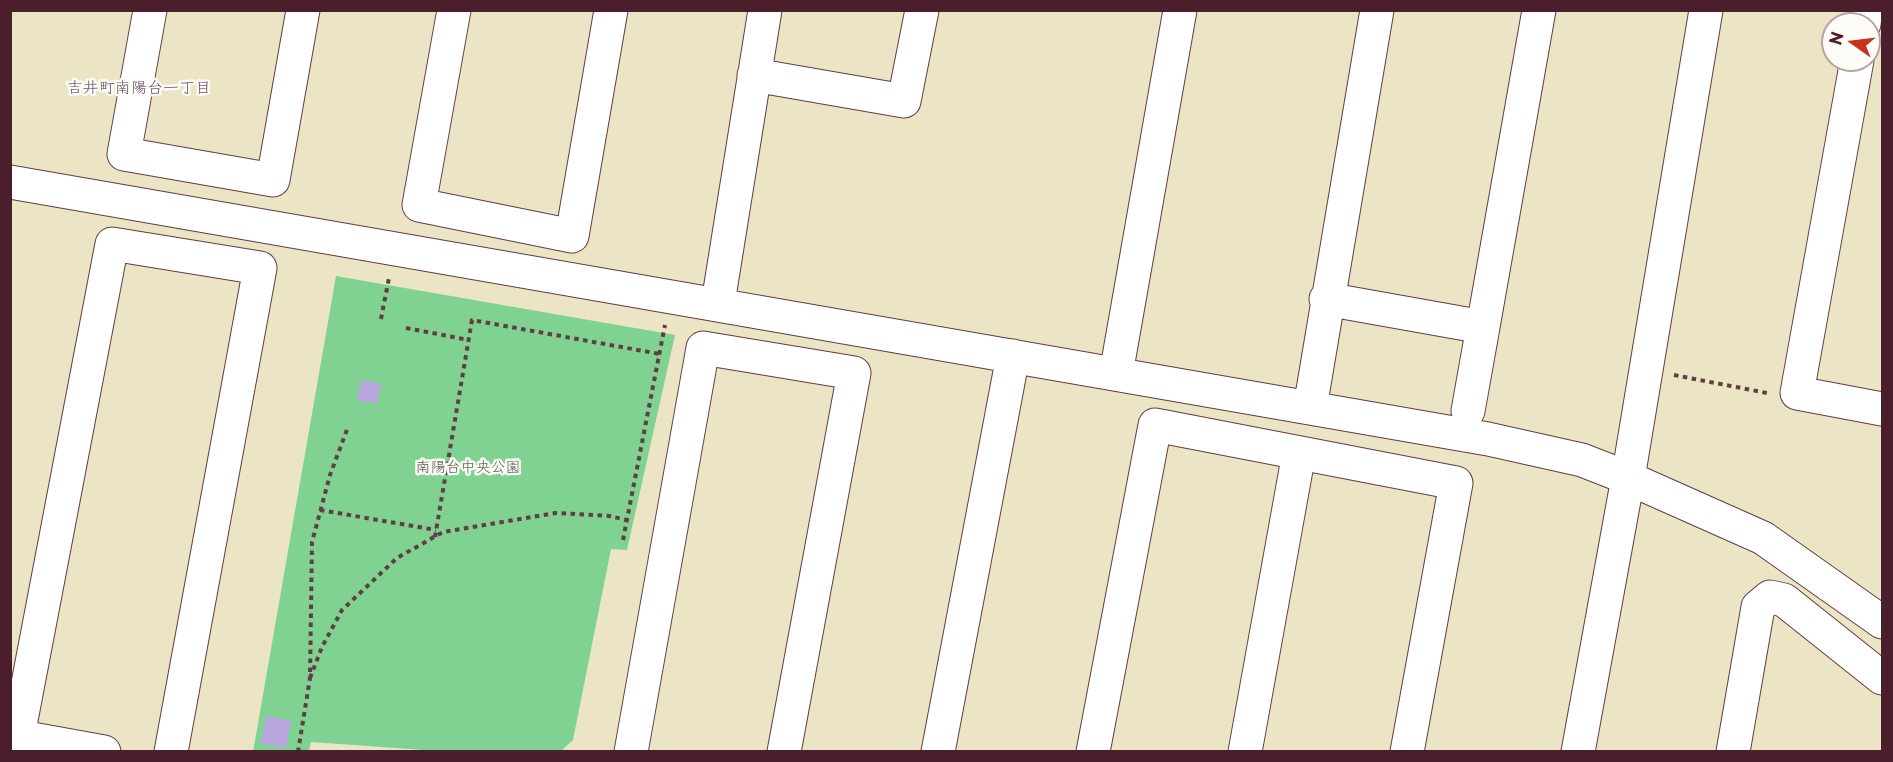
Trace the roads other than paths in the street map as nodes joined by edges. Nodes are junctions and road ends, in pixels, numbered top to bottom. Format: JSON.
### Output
{"nodes":[{"id":1,"x":150,"y":10,"type":"edge"},
{"id":2,"x":303,"y":10,"type":"edge"},
{"id":3,"x":454,"y":10,"type":"edge"},
{"id":4,"x":611,"y":10,"type":"edge"},
{"id":5,"x":765,"y":10,"type":"edge"},
{"id":6,"x":922,"y":10,"type":"edge"},
{"id":7,"x":1180,"y":10,"type":"edge"},
{"id":8,"x":1377,"y":10,"type":"edge"},
{"id":9,"x":1539,"y":10,"type":"edge"},
{"id":10,"x":1706,"y":10,"type":"edge"},
{"id":11,"x":1855,"y":72,"type":"edge"},
{"id":12,"x":754,"y":75,"type":"junction"},
{"id":13,"x":10,"y":182,"type":"edge"},
{"id":14,"x":1326,"y":299,"type":"junction"},
{"id":15,"x":718,"y":303,"type":"junction"},
{"id":16,"x":1483,"y":327,"type":"junction"},
{"id":17,"x":1013,"y":356,"type":"junction"},
{"id":18,"x":1116,"y":374,"type":"junction"},
{"id":19,"x":1310,"y":408,"type":"junction"},
{"id":20,"x":1882,"y":409,"type":"edge"},
{"id":21,"x":1468,"y":411,"type":"dead end"},
{"id":22,"x":1299,"y":453,"type":"junction"},
{"id":23,"x":1628,"y":477,"type":"junction"},
{"id":24,"x":1882,"y":622,"type":"edge"},
{"id":25,"x":1882,"y":678,"type":"edge"},
{"id":26,"x":14,"y":736,"type":"edge"},
{"id":27,"x":104,"y":752,"type":"edge"},
{"id":28,"x":171,"y":752,"type":"edge"},
{"id":29,"x":631,"y":752,"type":"edge"},
{"id":30,"x":784,"y":752,"type":"edge"},
{"id":31,"x":938,"y":752,"type":"edge"},
{"id":32,"x":1093,"y":752,"type":"edge"},
{"id":33,"x":1245,"y":752,"type":"edge"},
{"id":34,"x":1407,"y":752,"type":"edge"},
{"id":35,"x":1578,"y":752,"type":"edge"},
{"id":36,"x":1732,"y":752,"type":"edge"}],
"edges":[{"from":1,"to":2,"type":"street"},
{"from":3,"to":4,"type":"street"},
{"from":5,"to":12,"type":"street"},
{"from":6,"to":12,"type":"street"},
{"from":7,"to":18,"type":"street"},
{"from":8,"to":14,"type":"street"},
{"from":9,"to":16,"type":"street"},
{"from":10,"to":23,"type":"street"},
{"from":11,"to":20,"type":"street"},
{"from":12,"to":15,"type":"street"},
{"from":13,"to":15,"type":"street"},
{"from":14,"to":16,"type":"street"},
{"from":14,"to":19,"type":"street"},
{"from":15,"to":17,"type":"street"},
{"from":16,"to":21,"type":"street"},
{"from":17,"to":18,"type":"street"},
{"from":17,"to":31,"type":"street"},
{"from":18,"to":19,"type":"street"},
{"from":19,"to":23,"type":"street"},
{"from":22,"to":32,"type":"street"},
{"from":22,"to":33,"type":"street"},
{"from":22,"to":34,"type":"street"},
{"from":23,"to":24,"type":"street"},
{"from":23,"to":35,"type":"street"},
{"from":25,"to":36,"type":"street"},
{"from":26,"to":27,"type":"street"},
{"from":26,"to":28,"type":"street"},
{"from":29,"to":30,"type":"street"}]}
